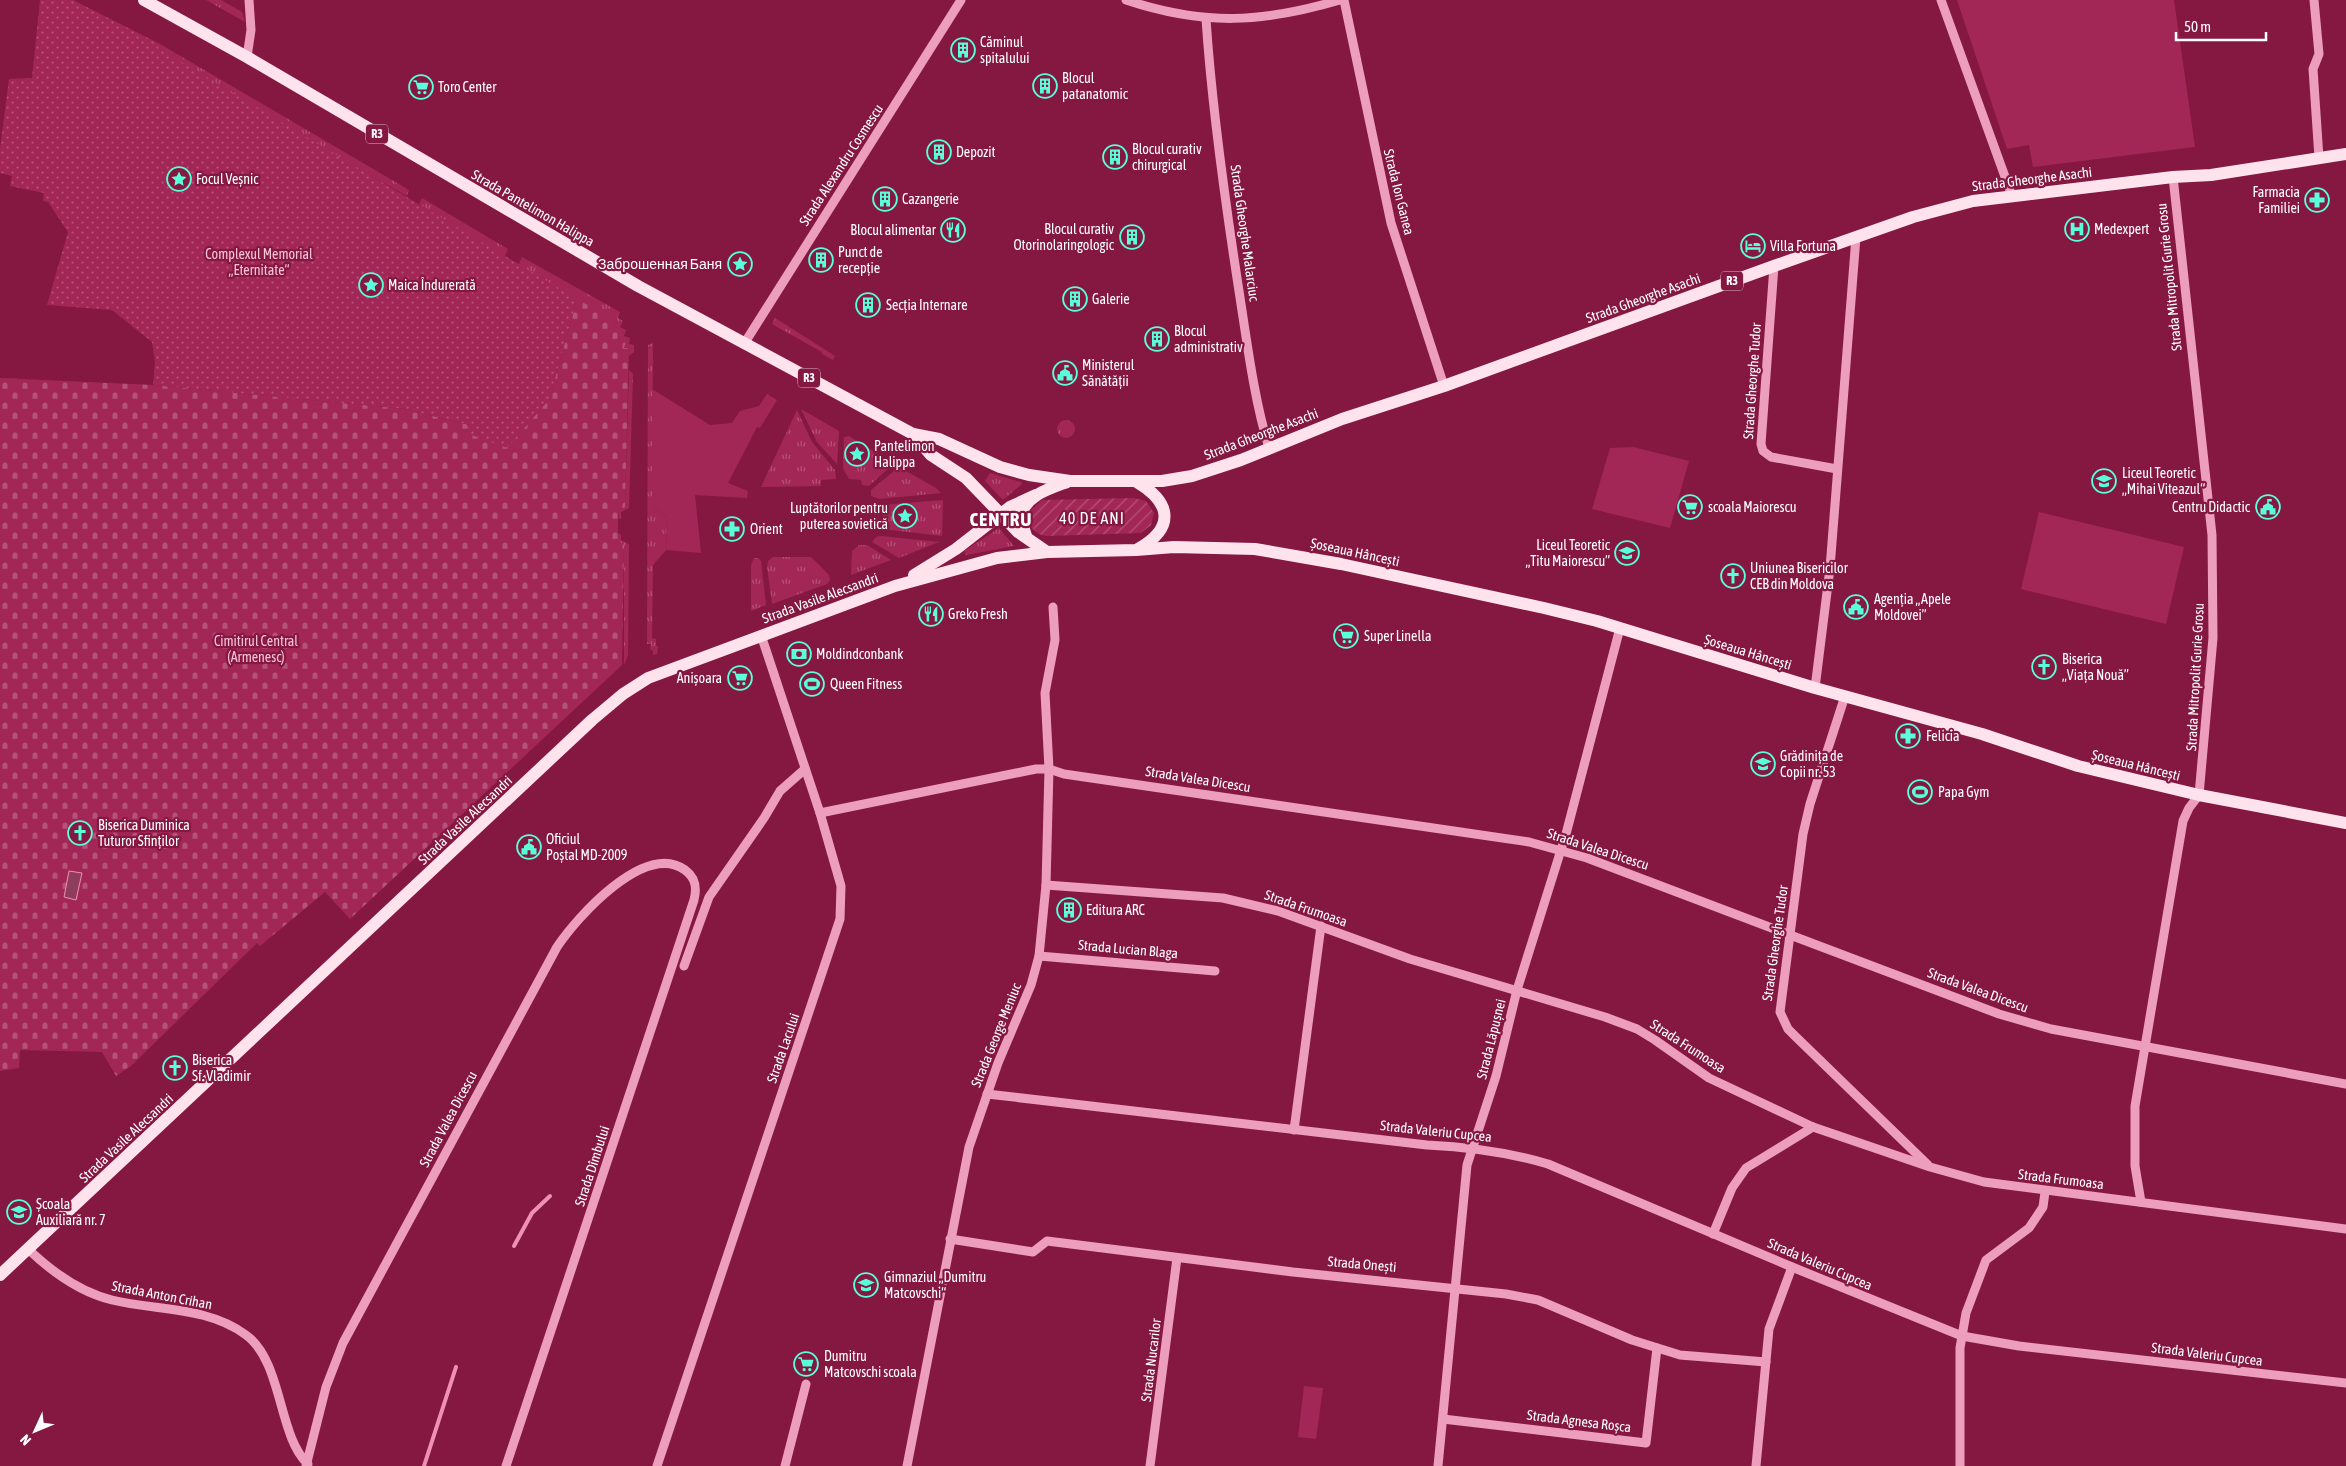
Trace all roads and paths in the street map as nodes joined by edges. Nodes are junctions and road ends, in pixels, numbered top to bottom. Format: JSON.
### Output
{"nodes":[{"id":1,"x":144,"y":0,"type":"edge"},
{"id":2,"x":249,"y":0,"type":"edge"},
{"id":3,"x":961,"y":0,"type":"edge"},
{"id":4,"x":1126,"y":0,"type":"edge"},
{"id":5,"x":1342,"y":0,"type":"edge"},
{"id":6,"x":1941,"y":0,"type":"edge"},
{"id":7,"x":2314,"y":0,"type":"edge"},
{"id":8,"x":161,"y":3,"type":"edge"},
{"id":9,"x":1206,"y":19,"type":"junction"},
{"id":10,"x":246,"y":57,"type":"junction"},
{"id":11,"x":2346,"y":154,"type":"edge"},
{"id":12,"x":2319,"y":158,"type":"junction"},
{"id":13,"x":2173,"y":177,"type":"junction"},
{"id":14,"x":2012,"y":196,"type":"junction"},
{"id":15,"x":1856,"y":238,"type":"junction"},
{"id":16,"x":1774,"y":266,"type":"junction"},
{"id":17,"x":744,"y":344,"type":"junction"},
{"id":18,"x":1444,"y":386,"type":"junction"},
{"id":19,"x":913,"y":434,"type":"junction"},
{"id":20,"x":1269,"y":448,"type":"junction"},
{"id":21,"x":1837,"y":469,"type":"junction"},
{"id":22,"x":1070,"y":481,"type":"junction"},
{"id":23,"x":1137,"y":482,"type":"junction"},
{"id":24,"x":1036,"y":495,"type":"junction"},
{"id":25,"x":1001,"y":514,"type":"junction"},
{"id":26,"x":1028,"y":541,"type":"junction"},
{"id":27,"x":1136,"y":550,"type":"junction"},
{"id":28,"x":1047,"y":552,"type":"junction"},
{"id":29,"x":895,"y":586,"type":"junction"},
{"id":30,"x":1053,"y":607,"type":"dead end"},
{"id":31,"x":1620,"y":628,"type":"junction"},
{"id":32,"x":761,"y":635,"type":"junction"},
{"id":33,"x":1815,"y":688,"type":"junction"},
{"id":34,"x":1845,"y":696,"type":"junction"},
{"id":35,"x":805,"y":769,"type":"junction"},
{"id":36,"x":1048,"y":769,"type":"junction"},
{"id":37,"x":2199,"y":795,"type":"junction"},
{"id":38,"x":820,"y":813,"type":"junction"},
{"id":39,"x":2346,"y":823,"type":"edge"},
{"id":40,"x":1561,"y":849,"type":"junction"},
{"id":41,"x":690,"y":874,"type":"joint"},
{"id":42,"x":1046,"y":885,"type":"junction"},
{"id":43,"x":1321,"y":926,"type":"junction"},
{"id":44,"x":1789,"y":933,"type":"junction"},
{"id":45,"x":1039,"y":956,"type":"junction"},
{"id":46,"x":684,"y":966,"type":"dead end"},
{"id":47,"x":1215,"y":971,"type":"dead end"},
{"id":48,"x":1517,"y":990,"type":"junction"},
{"id":49,"x":2144,"y":1046,"type":"junction"},
{"id":50,"x":2346,"y":1084,"type":"edge"},
{"id":51,"x":987,"y":1094,"type":"junction"},
{"id":52,"x":1813,"y":1127,"type":"junction"},
{"id":53,"x":1294,"y":1130,"type":"junction"},
{"id":54,"x":1473,"y":1148,"type":"junction"},
{"id":55,"x":1930,"y":1167,"type":"junction"},
{"id":56,"x":2045,"y":1192,"type":"junction"},
{"id":57,"x":2141,"y":1202,"type":"junction"},
{"id":58,"x":2346,"y":1229,"type":"edge"},
{"id":59,"x":1713,"y":1234,"type":"junction"},
{"id":60,"x":950,"y":1239,"type":"junction"},
{"id":61,"x":28,"y":1249,"type":"junction"},
{"id":62,"x":1178,"y":1258,"type":"junction"},
{"id":63,"x":1792,"y":1267,"type":"junction"},
{"id":64,"x":0,"y":1275,"type":"edge"},
{"id":65,"x":1454,"y":1287,"type":"junction"},
{"id":66,"x":1962,"y":1336,"type":"junction"},
{"id":67,"x":1657,"y":1348,"type":"junction"},
{"id":68,"x":1766,"y":1362,"type":"junction"},
{"id":69,"x":806,"y":1384,"type":"dead end"},
{"id":70,"x":2346,"y":1384,"type":"edge"},
{"id":71,"x":1443,"y":1419,"type":"junction"},
{"id":72,"x":308,"y":1465,"type":"edge"},
{"id":73,"x":506,"y":1466,"type":"edge"},
{"id":74,"x":657,"y":1466,"type":"edge"},
{"id":75,"x":785,"y":1466,"type":"edge"},
{"id":76,"x":907,"y":1466,"type":"edge"},
{"id":77,"x":1150,"y":1466,"type":"edge"},
{"id":78,"x":1438,"y":1466,"type":"edge"},
{"id":79,"x":1756,"y":1466,"type":"edge"},
{"id":80,"x":1960,"y":1466,"type":"edge"}],
"edges":[{"from":1,"to":8,"type":"main road","name":"Strada Pantelimon Halippa","number":"R3"},
{"from":2,"to":10,"type":"street"},
{"from":3,"to":17,"type":"street","name":"Strada Alexandru Cosmescu"},
{"from":4,"to":9,"type":"street"},
{"from":5,"to":9,"type":"street"},
{"from":5,"to":18,"type":"street","name":"Strada Ion Ganea"},
{"from":6,"to":14,"type":"street"},
{"from":7,"to":12,"type":"street"},
{"from":8,"to":10,"type":"main road","name":"Strada Pantelimon Halippa","number":"R3"},
{"from":9,"to":20,"type":"street","name":"Strada Gheorghe Malarciuc"},
{"from":10,"to":17,"type":"main road","name":"Strada Pantelimon Halippa","number":"R3"},
{"from":11,"to":12,"type":"main road","name":"Strada Gheorghe Asachi","number":"R3"},
{"from":12,"to":13,"type":"main road","name":"Strada Gheorghe Asachi","number":"R3"},
{"from":13,"to":14,"type":"main road","name":"Strada Gheorghe Asachi","number":"R3"},
{"from":13,"to":37,"type":"street","name":"Strada Mitropolit Gurie Grosu"},
{"from":14,"to":15,"type":"main road","name":"Strada Gheorghe Asachi","number":"R3"},
{"from":15,"to":16,"type":"main road","name":"Strada Gheorghe Asachi","number":"R3"},
{"from":15,"to":21,"type":"street"},
{"from":16,"to":18,"type":"main road","name":"Strada Gheorghe Asachi","number":"R3"},
{"from":16,"to":21,"type":"street","name":"Strada Gheorghe Tudor"},
{"from":17,"to":19,"type":"main road","name":"Strada Pantelimon Halippa","number":"R3"},
{"from":18,"to":20,"type":"main road","name":"Strada Gheorghe Asachi","number":"R3"},
{"from":19,"to":22,"type":"main road","name":"Strada Pantelimon Halippa","number":"R3"},
{"from":19,"to":25,"type":"main road","name":"Strada Pantelimon Halippa","number":"R3"},
{"from":20,"to":23,"type":"main road","name":"Strada Gheorghe Asachi","number":"R3"},
{"from":21,"to":33,"type":"street"},
{"from":22,"to":23,"type":"main road","number":"R3"},
{"from":22,"to":24,"type":"main road","number":"R3"},
{"from":23,"to":27,"type":"main road"},
{"from":24,"to":25,"type":"main road"},
{"from":24,"to":26,"type":"main road","number":"R3"},
{"from":25,"to":26,"type":"main road","name":"Strada Pantelimon Halippa","number":"R3"},
{"from":25,"to":29,"type":"main road"},
{"from":26,"to":28,"type":"main road","number":"R3"},
{"from":27,"to":28,"type":"main road","name":"Șoseaua Hâncești"},
{"from":27,"to":31,"type":"main road","name":"Șoseaua Hâncești"},
{"from":28,"to":29,"type":"main road","name":"Strada Vasile Alecsandri"},
{"from":29,"to":32,"type":"main road","name":"Strada Vasile Alecsandri"},
{"from":30,"to":36,"type":"street","name":"Strada George Meniuc"},
{"from":31,"to":33,"type":"main road","name":"Șoseaua Hâncești"},
{"from":31,"to":40,"type":"street","name":"Strada Lăpușnei"},
{"from":32,"to":35,"type":"street","name":"Strada Lacului"},
{"from":32,"to":61,"type":"main road","name":"Strada Vasile Alecsandri"},
{"from":33,"to":34,"type":"main road","name":"Șoseaua Hâncești"},
{"from":34,"to":37,"type":"main road","name":"Șoseaua Hâncești"},
{"from":34,"to":44,"type":"street","name":"Strada Gheorghe Tudor"},
{"from":35,"to":38,"type":"street","name":"Strada Lacului"},
{"from":35,"to":46,"type":"street"},
{"from":36,"to":38,"type":"street","name":"Strada Valea Dicescu"},
{"from":36,"to":40,"type":"street","name":"Strada Valea Dicescu"},
{"from":36,"to":42,"type":"street","name":"Strada George Meniuc"},
{"from":37,"to":39,"type":"main road","name":"Șoseaua Hâncești"},
{"from":37,"to":49,"type":"street","name":"Strada Mitropolit Gurie Grosu"},
{"from":38,"to":74,"type":"street","name":"Strada Lacului"},
{"from":40,"to":44,"type":"street","name":"Strada Valea Dicescu"},
{"from":40,"to":48,"type":"street","name":"Strada Lăpușnei"},
{"from":41,"to":72,"type":"street","name":"Strada Valea Dicescu"},
{"from":41,"to":73,"type":"street","name":"Strada Dîmbului"},
{"from":42,"to":43,"type":"street","name":"Strada Frumoasa"},
{"from":42,"to":45,"type":"street","name":"Strada George Meniuc"},
{"from":43,"to":48,"type":"street","name":"Strada Frumoasa"},
{"from":43,"to":53,"type":"street"},
{"from":44,"to":49,"type":"street","name":"Strada Valea Dicescu"},
{"from":44,"to":55,"type":"street","name":"Strada Gheorghe Tudor"},
{"from":45,"to":47,"type":"street","name":"Strada Lucian Blaga"},
{"from":45,"to":51,"type":"street","name":"Strada George Meniuc"},
{"from":48,"to":52,"type":"street","name":"Strada Frumoasa"},
{"from":48,"to":54,"type":"street","name":"Strada Lăpușnei"},
{"from":49,"to":50,"type":"street","name":"Strada Valea Dicescu"},
{"from":49,"to":57,"type":"street","name":"Strada Mitropolit Gurie Grosu"},
{"from":51,"to":53,"type":"street","name":"Strada Valeriu Cupcea"},
{"from":51,"to":60,"type":"street","name":"Strada George Meniuc"},
{"from":52,"to":55,"type":"street","name":"Strada Frumoasa"},
{"from":52,"to":59,"type":"street"},
{"from":53,"to":54,"type":"street","name":"Strada Valeriu Cupcea"},
{"from":54,"to":59,"type":"street","name":"Strada Valeriu Cupcea"},
{"from":54,"to":65,"type":"street","name":"Strada Lăpușnei"},
{"from":55,"to":56,"type":"street","name":"Strada Frumoasa"},
{"from":56,"to":57,"type":"street","name":"Strada Frumoasa"},
{"from":56,"to":66,"type":"street"},
{"from":57,"to":58,"type":"street","name":"Strada Frumoasa"},
{"from":59,"to":63,"type":"street","name":"Strada Valeriu Cupcea"},
{"from":60,"to":62,"type":"street","name":"Strada Onești"},
{"from":60,"to":76,"type":"street","name":"Strada George Meniuc"},
{"from":61,"to":64,"type":"main road","name":"Strada Vasile Alecsandri"},
{"from":61,"to":72,"type":"street","name":"Strada Anton Crihan"},
{"from":62,"to":65,"type":"street","name":"Strada Onești"},
{"from":62,"to":77,"type":"street","name":"Strada Nucarilor"},
{"from":63,"to":66,"type":"street","name":"Strada Valeriu Cupcea"},
{"from":63,"to":68,"type":"street"},
{"from":65,"to":67,"type":"street","name":"Strada Onești"},
{"from":65,"to":71,"type":"street","name":"Strada Lăpușnei"},
{"from":66,"to":70,"type":"street","name":"Strada Valeriu Cupcea"},
{"from":66,"to":80,"type":"street"},
{"from":67,"to":68,"type":"street","name":"Strada Onești"},
{"from":67,"to":71,"type":"street","name":"Strada Agnesa Roșca"},
{"from":68,"to":79,"type":"street"},
{"from":69,"to":75,"type":"street"},
{"from":71,"to":78,"type":"street","name":"Strada Lăpușnei"}]}
